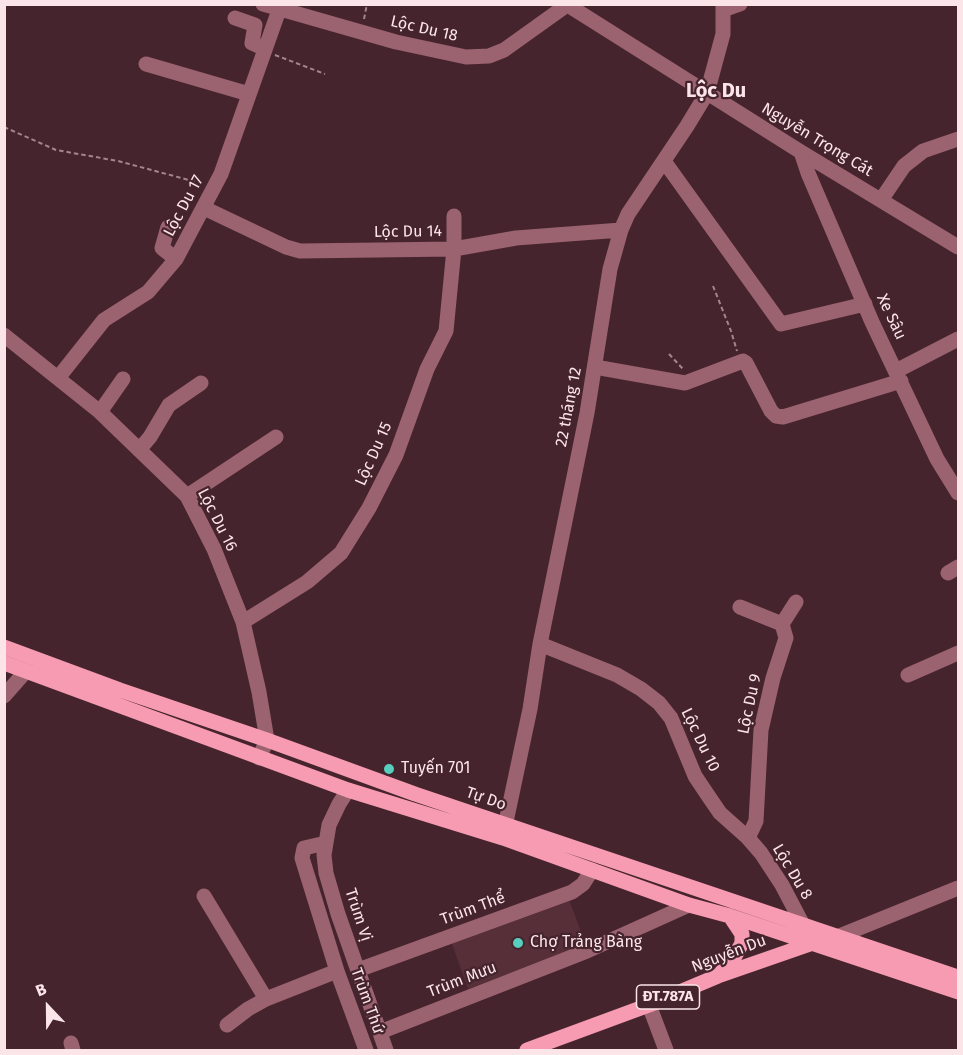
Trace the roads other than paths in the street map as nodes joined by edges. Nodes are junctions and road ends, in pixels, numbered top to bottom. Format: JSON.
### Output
{"nodes":[{"id":1,"x":263,"y":4,"type":"edge"},
{"id":2,"x":740,"y":4,"type":"edge"},
{"id":3,"x":567,"y":5,"type":"edge"},
{"id":4,"x":723,"y":7,"type":"edge"},
{"id":5,"x":279,"y":10,"type":"junction"},
{"id":6,"x":236,"y":18,"type":"dead end"},
{"id":7,"x":264,"y":50,"type":"junction"},
{"id":8,"x":146,"y":64,"type":"dead end"},
{"id":9,"x":706,"y":93,"type":"junction"},
{"id":10,"x":249,"y":94,"type":"junction"},
{"id":11,"x":958,"y":139,"type":"edge"},
{"id":12,"x":801,"y":152,"type":"junction"},
{"id":13,"x":664,"y":161,"type":"junction"},
{"id":14,"x":881,"y":200,"type":"junction"},
{"id":15,"x":204,"y":208,"type":"junction"},
{"id":16,"x":454,"y":216,"type":"dead end"},
{"id":17,"x":168,"y":227,"type":"dead end"},
{"id":18,"x":621,"y":230,"type":"junction"},
{"id":19,"x":958,"y":247,"type":"edge"},
{"id":20,"x":454,"y":249,"type":"junction"},
{"id":21,"x":176,"y":259,"type":"junction"},
{"id":22,"x":865,"y":304,"type":"junction"},
{"id":23,"x":4,"y":335,"type":"edge"},
{"id":24,"x":958,"y":339,"type":"edge"},
{"id":25,"x":595,"y":367,"type":"junction"},
{"id":26,"x":898,"y":376,"type":"junction"},
{"id":27,"x":58,"y":378,"type":"junction"},
{"id":28,"x":123,"y":379,"type":"dead end"},
{"id":29,"x":201,"y":383,"type":"dead end"},
{"id":30,"x":100,"y":412,"type":"junction"},
{"id":31,"x":276,"y":437,"type":"dead end"},
{"id":32,"x":139,"y":450,"type":"junction"},
{"id":33,"x":958,"y":493,"type":"edge"},
{"id":34,"x":187,"y":496,"type":"junction"},
{"id":35,"x":796,"y":602,"type":"dead end"},
{"id":36,"x":740,"y":607,"type":"dead end"},
{"id":37,"x":243,"y":622,"type":"junction"},
{"id":38,"x":782,"y":624,"type":"junction"},
{"id":39,"x":540,"y":644,"type":"junction"},
{"id":40,"x":4,"y":647,"type":"edge"},
{"id":41,"x":958,"y":653,"type":"edge"},
{"id":42,"x":4,"y":663,"type":"edge"},
{"id":43,"x":26,"y":671,"type":"junction"},
{"id":44,"x":908,"y":675,"type":"dead end"},
{"id":45,"x":4,"y":696,"type":"edge"},
{"id":46,"x":267,"y":740,"type":"junction"},
{"id":47,"x":259,"y":758,"type":"junction"},
{"id":48,"x":348,"y":790,"type":"junction"},
{"id":49,"x":504,"y":831,"type":"junction"},
{"id":50,"x":748,"y":838,"type":"junction"},
{"id":51,"x":326,"y":843,"type":"junction"},
{"id":52,"x":592,"y":870,"type":"junction"},
{"id":53,"x":958,"y":888,"type":"edge"},
{"id":54,"x":204,"y":897,"type":"dead end"},
{"id":55,"x":689,"y":905,"type":"junction"},
{"id":56,"x":730,"y":916,"type":"junction"},
{"id":57,"x":802,"y":925,"type":"junction"},
{"id":58,"x":837,"y":937,"type":"junction"},
{"id":59,"x":809,"y":944,"type":"junction"},
{"id":60,"x":358,"y":970,"type":"junction"},
{"id":61,"x":337,"y":971,"type":"junction"},
{"id":62,"x":718,"y":976,"type":"junction"},
{"id":63,"x":958,"y":977,"type":"edge"},
{"id":64,"x":958,"y":992,"type":"edge"},
{"id":65,"x":266,"y":999,"type":"junction"},
{"id":66,"x":649,"y":1005,"type":"junction"},
{"id":67,"x":227,"y":1025,"type":"dead end"},
{"id":68,"x":380,"y":1032,"type":"junction"},
{"id":69,"x":366,"y":1050,"type":"edge"},
{"id":70,"x":386,"y":1050,"type":"edge"},
{"id":71,"x":527,"y":1050,"type":"edge"},
{"id":72,"x":666,"y":1050,"type":"edge"}],
"edges":[{"from":1,"to":5,"type":"street","name":"Lộc Du 18"},
{"from":2,"to":4,"type":"street"},
{"from":3,"to":5,"type":"street","name":"Lộc Du 18"},
{"from":3,"to":9,"type":"street","name":"Nguyễn Trọng Cát"},
{"from":4,"to":9,"type":"street","name":"22 tháng 12"},
{"from":5,"to":7,"type":"street","name":"Lộc Du 17"},
{"from":6,"to":7,"type":"street"},
{"from":7,"to":10,"type":"street","name":"Lộc Du 17"},
{"from":8,"to":10,"type":"street"},
{"from":9,"to":12,"type":"street","name":"Nguyễn Trọng Cát"},
{"from":9,"to":13,"type":"street","name":"22 tháng 12"},
{"from":10,"to":15,"type":"street","name":"Lộc Du 17"},
{"from":11,"to":14,"type":"street"},
{"from":12,"to":14,"type":"street","name":"Nguyễn Trọng Cát"},
{"from":12,"to":22,"type":"street","name":"Xe Sâu"},
{"from":13,"to":18,"type":"street","name":"22 tháng 12"},
{"from":13,"to":22,"type":"street"},
{"from":14,"to":19,"type":"street","name":"Nguyễn Trọng Cát"},
{"from":15,"to":20,"type":"street","name":"Lộc Du 14"},
{"from":15,"to":21,"type":"street","name":"Lộc Du 17"},
{"from":16,"to":20,"type":"street","name":"Lộc Du 15"},
{"from":17,"to":21,"type":"street"},
{"from":18,"to":20,"type":"street","name":"Lộc Du 14"},
{"from":18,"to":25,"type":"street","name":"22 tháng 12"},
{"from":20,"to":37,"type":"street","name":"Lộc Du 15"},
{"from":21,"to":27,"type":"street","name":"Lộc Du 17"},
{"from":22,"to":26,"type":"street","name":"Xe Sâu"},
{"from":23,"to":27,"type":"street","name":"Lộc Du 16"},
{"from":24,"to":26,"type":"street"},
{"from":25,"to":26,"type":"street"},
{"from":25,"to":39,"type":"street","name":"22 tháng 12"},
{"from":26,"to":33,"type":"street","name":"Xe Sâu"},
{"from":27,"to":30,"type":"street","name":"Lộc Du 16"},
{"from":28,"to":30,"type":"street"},
{"from":29,"to":32,"type":"street"},
{"from":30,"to":32,"type":"street","name":"Lộc Du 16"},
{"from":31,"to":34,"type":"street"},
{"from":32,"to":34,"type":"street","name":"Lộc Du 16"},
{"from":34,"to":37,"type":"street","name":"Lộc Du 16"},
{"from":35,"to":38,"type":"street"},
{"from":36,"to":38,"type":"street"},
{"from":37,"to":46,"type":"street","name":"Lộc Du 16"},
{"from":38,"to":50,"type":"street","name":"Lộc Du 9"},
{"from":39,"to":49,"type":"street","name":"22 tháng 12"},
{"from":39,"to":50,"type":"street","name":"Lộc Du 10"},
{"from":40,"to":46,"type":"main road","name":"Tự Do"},
{"from":41,"to":44,"type":"street"},
{"from":42,"to":43,"type":"main road","name":"Tự Do"},
{"from":43,"to":45,"type":"street"},
{"from":43,"to":47,"type":"main road","name":"Tự Do"},
{"from":46,"to":47,"type":"street"},
{"from":46,"to":49,"type":"main road","name":"Tự Do"},
{"from":47,"to":48,"type":"main road","name":"Tự Do"},
{"from":48,"to":49,"type":"main road","name":"Tự Do"},
{"from":48,"to":51,"type":"street","name":"Trùm Vị"},
{"from":49,"to":52,"type":"main road","name":"Tự Do"},
{"from":49,"to":57,"type":"main road","name":"Tự Do"},
{"from":50,"to":57,"type":"street","name":"Lộc Du 8"},
{"from":51,"to":60,"type":"street","name":"Trùm Vị"},
{"from":51,"to":61,"type":"street","name":"Trùm Thứ"},
{"from":52,"to":55,"type":"main road","name":"Tự Do"},
{"from":52,"to":60,"type":"street","name":"Trùm Thể"},
{"from":53,"to":58,"type":"street"},
{"from":54,"to":65,"type":"street"},
{"from":55,"to":56,"type":"main road","name":"Tự Do"},
{"from":55,"to":68,"type":"street","name":"Trùm Mưu"},
{"from":56,"to":59,"type":"main road","name":"Tự Do"},
{"from":56,"to":62,"type":"main road"},
{"from":57,"to":58,"type":"main road","name":"Tự Do"},
{"from":58,"to":59,"type":"main road","number":"ĐT.787A"},
{"from":58,"to":63,"type":"main road","name":"Tự Do"},
{"from":59,"to":62,"type":"main road","name":"Nguyễn Du","number":"ĐT.787A"},
{"from":59,"to":64,"type":"main road","name":"Tự Do"},
{"from":60,"to":68,"type":"street","name":"Trùm Vị"},
{"from":61,"to":65,"type":"street"},
{"from":61,"to":69,"type":"street","name":"Trùm Thứ"},
{"from":62,"to":66,"type":"main road","name":"Nguyễn Du","number":"ĐT.787A"},
{"from":65,"to":67,"type":"street"},
{"from":66,"to":71,"type":"main road","name":"Nguyễn Du","number":"ĐT.787A"},
{"from":66,"to":72,"type":"street"},
{"from":68,"to":70,"type":"street","name":"Trùm Vị"}]}
